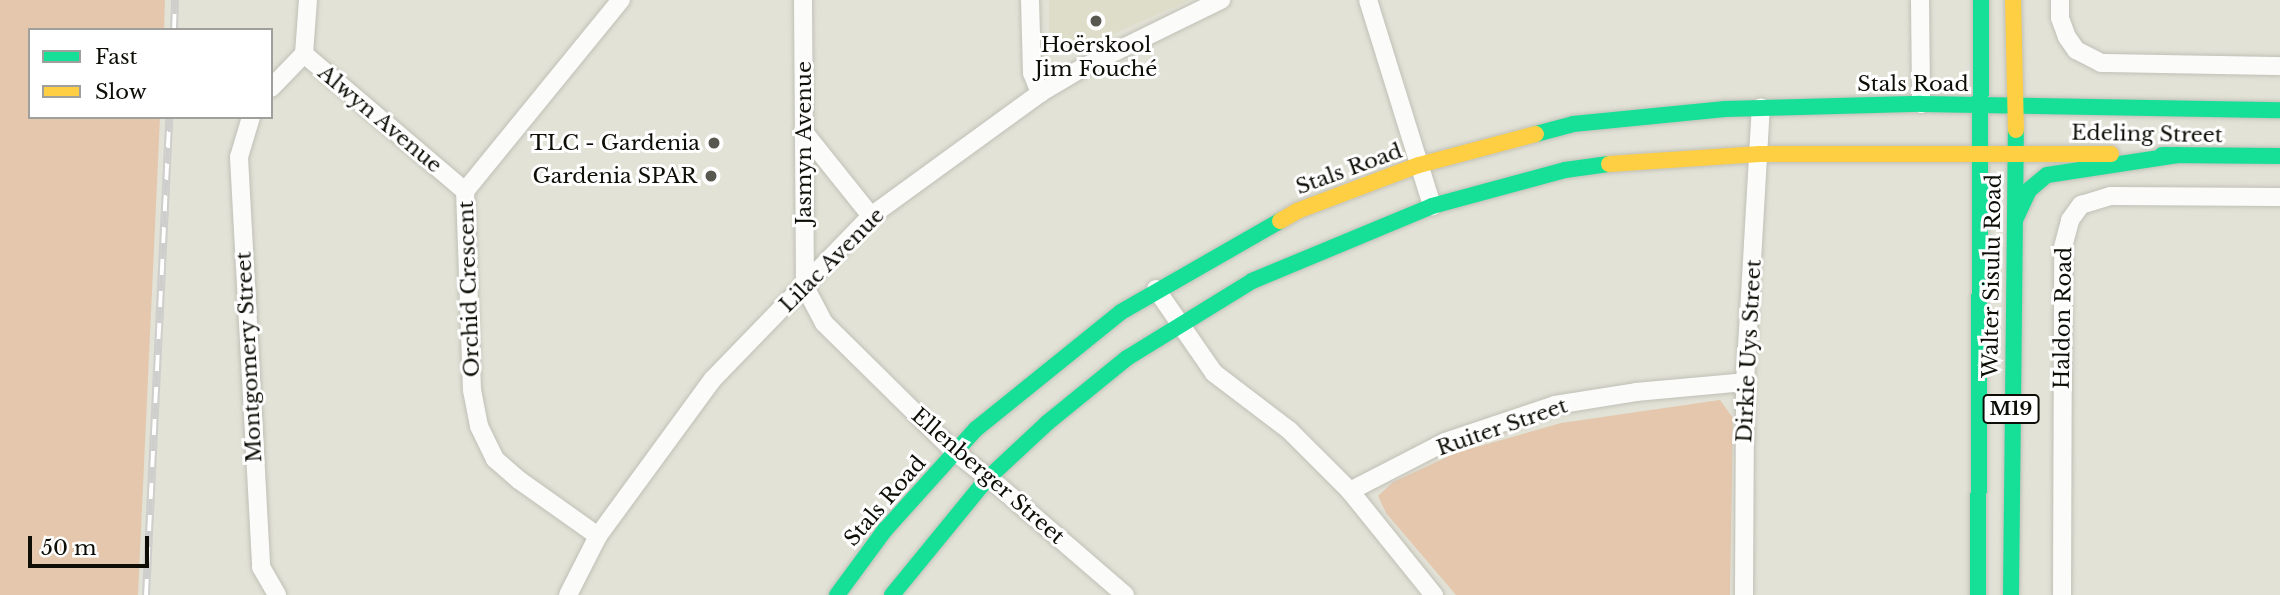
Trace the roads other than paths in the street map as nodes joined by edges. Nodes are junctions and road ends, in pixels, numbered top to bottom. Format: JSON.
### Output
{"nodes":[{"id":1,"x":308,"y":0,"type":"edge"},
{"id":2,"x":621,"y":0,"type":"edge"},
{"id":3,"x":803,"y":0,"type":"edge"},
{"id":4,"x":1030,"y":0,"type":"edge"},
{"id":5,"x":1221,"y":0,"type":"edge"},
{"id":6,"x":1368,"y":0,"type":"edge"},
{"id":7,"x":1920,"y":0,"type":"edge"},
{"id":8,"x":1981,"y":0,"type":"edge"},
{"id":9,"x":2013,"y":0,"type":"edge"},
{"id":10,"x":2060,"y":0,"type":"edge"},
{"id":11,"x":304,"y":54,"type":"junction"},
{"id":12,"x":2280,"y":66,"type":"edge"},
{"id":13,"x":273,"y":86,"type":"edge"},
{"id":14,"x":1040,"y":93,"type":"junction"},
{"id":15,"x":1921,"y":104,"type":"junction"},
{"id":16,"x":1981,"y":105,"type":"junction"},
{"id":17,"x":2016,"y":105,"type":"junction"},
{"id":18,"x":1761,"y":107,"type":"junction"},
{"id":19,"x":2280,"y":110,"type":"edge"},
{"id":20,"x":250,"y":119,"type":"edge"},
{"id":21,"x":803,"y":131,"type":"junction"},
{"id":22,"x":1979,"y":153,"type":"junction"},
{"id":23,"x":2014,"y":153,"type":"junction"},
{"id":24,"x":1760,"y":154,"type":"junction"},
{"id":25,"x":2180,"y":155,"type":"junction"},
{"id":26,"x":2280,"y":156,"type":"edge"},
{"id":27,"x":1419,"y":165,"type":"junction"},
{"id":28,"x":465,"y":191,"type":"junction"},
{"id":29,"x":2280,"y":197,"type":"edge"},
{"id":30,"x":1432,"y":206,"type":"junction"},
{"id":31,"x":871,"y":216,"type":"junction"},
{"id":32,"x":2014,"y":222,"type":"junction"},
{"id":33,"x":805,"y":286,"type":"junction"},
{"id":34,"x":1156,"y":289,"type":"junction"},
{"id":35,"x":1182,"y":325,"type":"junction"},
{"id":36,"x":1745,"y":382,"type":"junction"},
{"id":37,"x":1979,"y":439,"type":"junction"},
{"id":38,"x":2011,"y":439,"type":"junction"},
{"id":39,"x":955,"y":452,"type":"junction"},
{"id":40,"x":987,"y":478,"type":"junction"},
{"id":41,"x":1350,"y":491,"type":"junction"},
{"id":42,"x":598,"y":536,"type":"junction"},
{"id":43,"x":1120,"y":594,"type":"edge"},
{"id":44,"x":277,"y":595,"type":"edge"},
{"id":45,"x":568,"y":595,"type":"edge"},
{"id":46,"x":837,"y":595,"type":"edge"},
{"id":47,"x":892,"y":595,"type":"edge"},
{"id":48,"x":1434,"y":595,"type":"edge"},
{"id":49,"x":1744,"y":595,"type":"edge"},
{"id":50,"x":1978,"y":595,"type":"edge"},
{"id":51,"x":2011,"y":595,"type":"edge"},
{"id":52,"x":2062,"y":595,"type":"edge"}],
"edges":[{"from":1,"to":11,"type":"street","name":"Alwyn Avenue"},
{"from":2,"to":28,"type":"street","name":"Orchid Crescent"},
{"from":3,"to":21,"type":"street","name":"Jasmyn Avenue"},
{"from":4,"to":14,"type":"street"},
{"from":5,"to":14,"type":"street","name":"Lilac Avenue"},
{"from":6,"to":27,"type":"street"},
{"from":7,"to":15,"type":"street"},
{"from":8,"to":16,"type":"main road","name":"Walter Sisulu Road","number":"M19"},
{"from":9,"to":17,"type":"main road","name":"Walter Sisulu Road","number":"M19"},
{"from":10,"to":12,"type":"street"},
{"from":11,"to":13,"type":"street"},
{"from":11,"to":28,"type":"street","name":"Alwyn Avenue"},
{"from":14,"to":31,"type":"street","name":"Lilac Avenue"},
{"from":15,"to":16,"type":"main road","name":"Stals Road"},
{"from":15,"to":18,"type":"main road","name":"Stals Road"},
{"from":16,"to":17,"type":"main road","name":"Stals Road"},
{"from":16,"to":22,"type":"main road","name":"Walter Sisulu Road","number":"M19"},
{"from":17,"to":19,"type":"main road","name":"Edeling Street"},
{"from":17,"to":23,"type":"main road","name":"Walter Sisulu Road","number":"M19"},
{"from":18,"to":24,"type":"street","name":"Dirkie Uys Street"},
{"from":18,"to":27,"type":"main road","name":"Stals Road"},
{"from":20,"to":44,"type":"street","name":"Montgomery Street"},
{"from":21,"to":31,"type":"street"},
{"from":21,"to":33,"type":"street","name":"Jasmyn Avenue"},
{"from":22,"to":23,"type":"main road"},
{"from":22,"to":24,"type":"main road"},
{"from":22,"to":37,"type":"main road","name":"Walter Sisulu Road","number":"M19"},
{"from":23,"to":25,"type":"main road","name":"Edeling Street"},
{"from":23,"to":32,"type":"main road","name":"Walter Sisulu Road","number":"M19"},
{"from":24,"to":30,"type":"main road"},
{"from":24,"to":36,"type":"street","name":"Dirkie Uys Street"},
{"from":25,"to":26,"type":"main road","name":"Edeling Street"},
{"from":25,"to":32,"type":"main road"},
{"from":27,"to":30,"type":"street"},
{"from":27,"to":34,"type":"main road","name":"Stals Road"},
{"from":28,"to":42,"type":"street","name":"Orchid Crescent"},
{"from":29,"to":52,"type":"street","name":"Haldon Road"},
{"from":30,"to":35,"type":"main road"},
{"from":31,"to":33,"type":"street","name":"Lilac Avenue"},
{"from":32,"to":38,"type":"main road","name":"Walter Sisulu Road","number":"M19"},
{"from":33,"to":39,"type":"street","name":"Ellenberger Street"},
{"from":33,"to":42,"type":"street","name":"Lilac Avenue"},
{"from":34,"to":35,"type":"street"},
{"from":34,"to":39,"type":"main road","name":"Stals Road"},
{"from":35,"to":40,"type":"main road"},
{"from":35,"to":41,"type":"street"},
{"from":36,"to":41,"type":"street","name":"Ruiter Street"},
{"from":36,"to":49,"type":"street","name":"Dirkie Uys Street"},
{"from":37,"to":38,"type":"main road"},
{"from":37,"to":50,"type":"main road","name":"Walter Sisulu Road","number":"M19"},
{"from":38,"to":51,"type":"main road","name":"Walter Sisulu Road","number":"M19"},
{"from":39,"to":40,"type":"street","name":"Ellenberger Street"},
{"from":39,"to":46,"type":"main road","name":"Stals Road"},
{"from":40,"to":43,"type":"street","name":"Ellenberger Street"},
{"from":40,"to":47,"type":"main road"},
{"from":41,"to":48,"type":"street"},
{"from":42,"to":45,"type":"street","name":"Lilac Avenue"}]}
